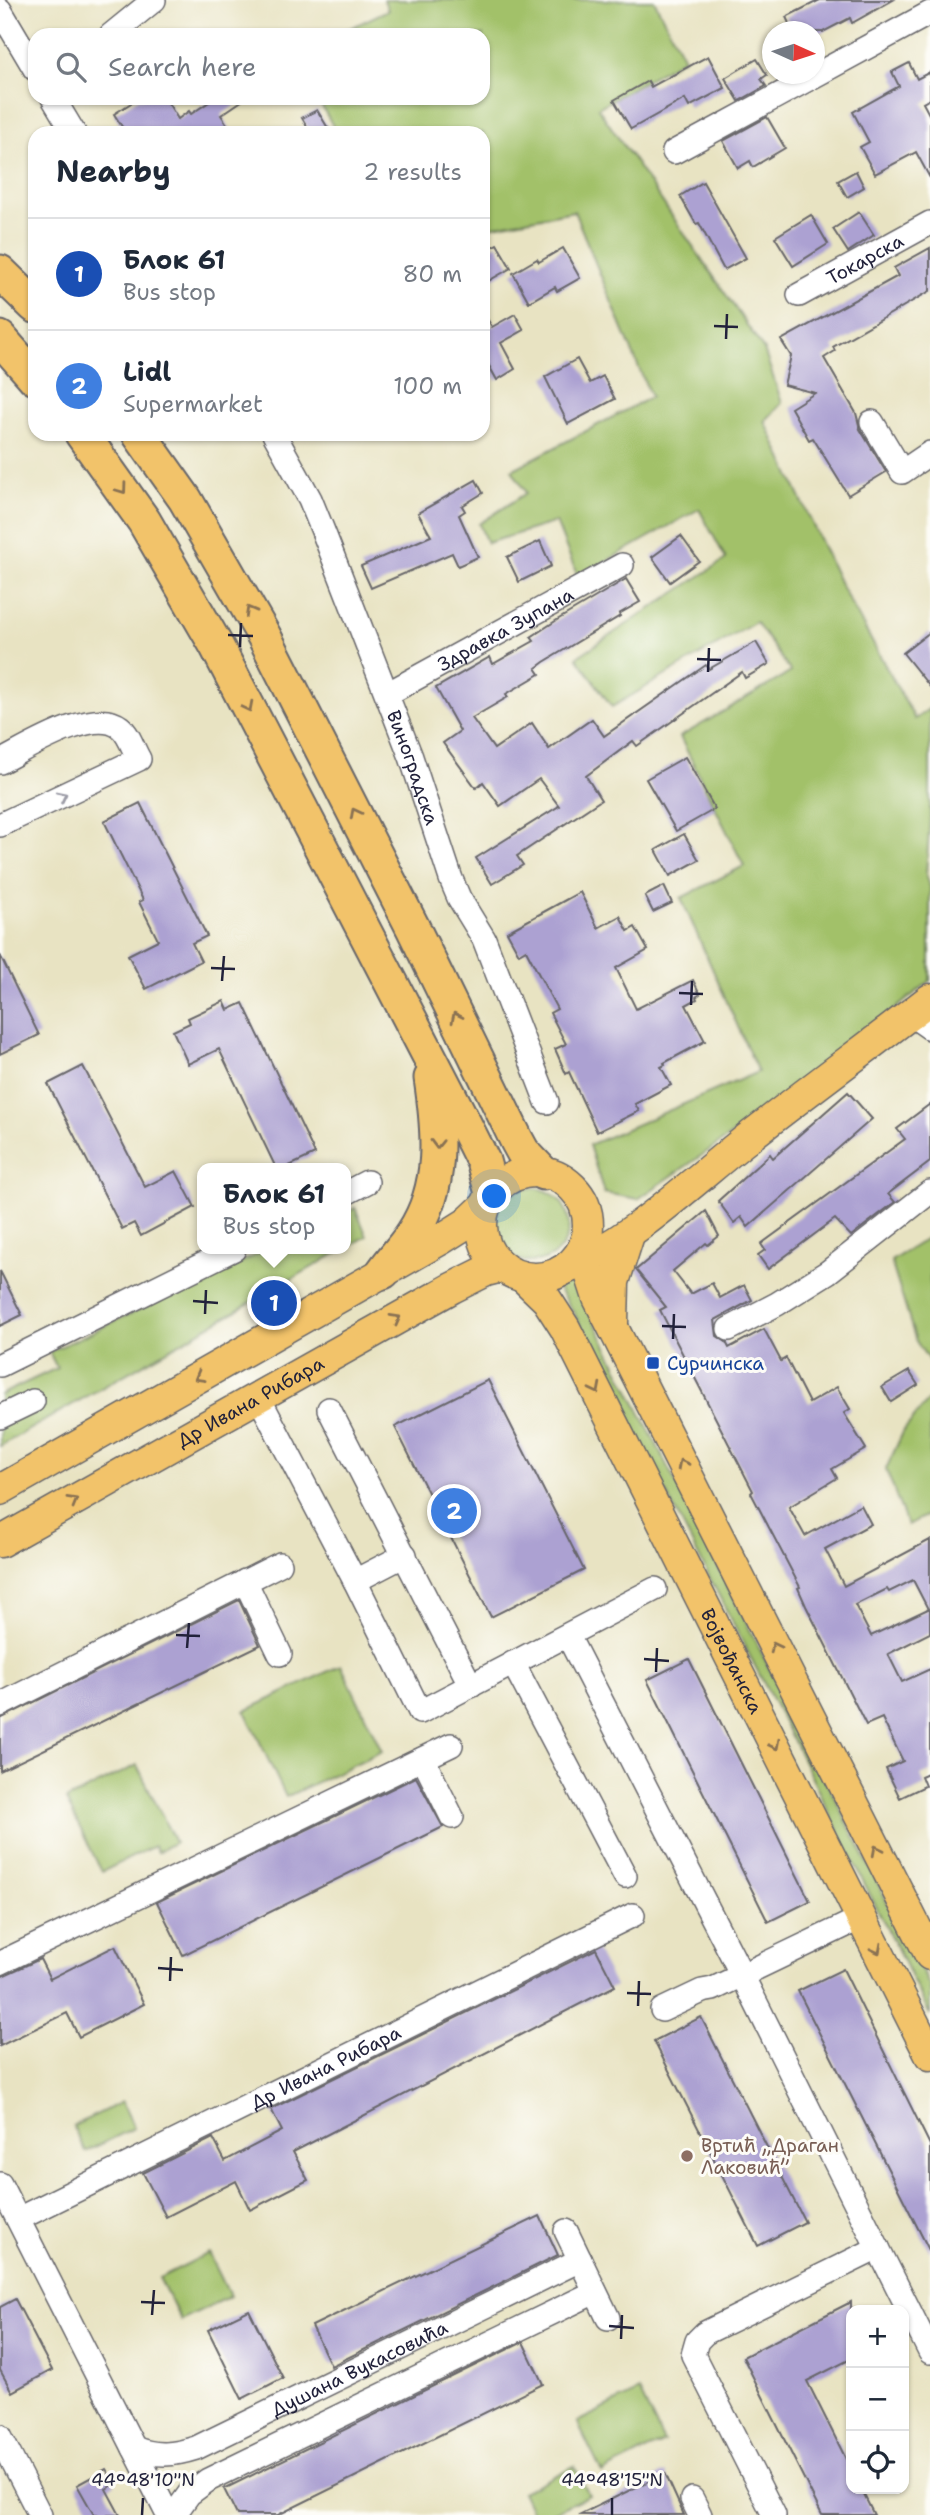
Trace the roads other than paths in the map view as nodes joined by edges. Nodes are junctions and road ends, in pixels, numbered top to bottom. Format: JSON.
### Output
{"nodes":[{"id":1,"x":154,"y":0,"type":"edge"},
{"id":2,"x":0,"y":10,"type":"edge"},
{"id":3,"x":930,"y":13,"type":"edge"},
{"id":4,"x":120,"y":28,"type":"edge"},
{"id":5,"x":28,"y":57,"type":"edge"},
{"id":6,"x":57,"y":105,"type":"edge"},
{"id":7,"x":70,"y":126,"type":"edge"},
{"id":8,"x":674,"y":152,"type":"dead end"},
{"id":9,"x":930,"y":223,"type":"edge"},
{"id":10,"x":0,"y":272,"type":"edge"},
{"id":11,"x":799,"y":295,"type":"dead end"},
{"id":12,"x":28,"y":299,"type":"edge"},
{"id":13,"x":0,"y":338,"type":"edge"},
{"id":14,"x":28,"y":370,"type":"edge"},
{"id":15,"x":872,"y":422,"type":"dead end"},
{"id":16,"x":87,"y":441,"type":"edge"},
{"id":17,"x":144,"y":441,"type":"edge"},
{"id":18,"x":278,"y":441,"type":"edge"},
{"id":19,"x":930,"y":453,"type":"edge"},
{"id":20,"x":622,"y":565,"type":"dead end"},
{"id":21,"x":387,"y":694,"type":"junction"},
{"id":22,"x":0,"y":762,"type":"edge"},
{"id":23,"x":0,"y":825,"type":"edge"},
{"id":24,"x":923,"y":1014,"type":"edge"},
{"id":25,"x":426,"y":1052,"type":"junction"},
{"id":26,"x":547,"y":1102,"type":"dead end"},
{"id":27,"x":543,"y":1172,"type":"junction"},
{"id":28,"x":367,"y":1182,"type":"dead end"},
{"id":29,"x":351,"y":1190,"type":"edge"},
{"id":30,"x":930,"y":1192,"type":"edge"},
{"id":31,"x":488,"y":1200,"type":"junction"},
{"id":32,"x":584,"y":1205,"type":"junction"},
{"id":33,"x":639,"y":1226,"type":"junction"},
{"id":34,"x":224,"y":1254,"type":"edge"},
{"id":35,"x":577,"y":1258,"type":"junction"},
{"id":36,"x":383,"y":1272,"type":"junction"},
{"id":37,"x":512,"y":1272,"type":"junction"},
{"id":38,"x":729,"y":1329,"type":"dead end"},
{"id":39,"x":614,"y":1330,"type":"junction"},
{"id":40,"x":0,"y":1365,"type":"edge"},
{"id":41,"x":258,"y":1396,"type":"junction"},
{"id":42,"x":33,"y":1401,"type":"dead end"},
{"id":43,"x":329,"y":1409,"type":"dead end"},
{"id":44,"x":0,"y":1417,"type":"edge"},
{"id":45,"x":0,"y":1490,"type":"edge"},
{"id":46,"x":0,"y":1542,"type":"edge"},
{"id":47,"x":405,"y":1555,"type":"junction"},
{"id":48,"x":280,"y":1564,"type":"dead end"},
{"id":49,"x":245,"y":1581,"type":"junction"},
{"id":50,"x":355,"y":1581,"type":"junction"},
{"id":51,"x":655,"y":1589,"type":"dead end"},
{"id":52,"x":568,"y":1636,"type":"junction"},
{"id":53,"x":280,"y":1654,"type":"dead end"},
{"id":54,"x":513,"y":1663,"type":"junction"},
{"id":55,"x":471,"y":1686,"type":"junction"},
{"id":56,"x":0,"y":1705,"type":"edge"},
{"id":57,"x":451,"y":1745,"type":"dead end"},
{"id":58,"x":423,"y":1759,"type":"junction"},
{"id":59,"x":452,"y":1817,"type":"dead end"},
{"id":60,"x":625,"y":1876,"type":"dead end"},
{"id":61,"x":633,"y":1915,"type":"dead end"},
{"id":62,"x":861,"y":1918,"type":"junction"},
{"id":63,"x":930,"y":1955,"type":"edge"},
{"id":64,"x":0,"y":1963,"type":"edge"},
{"id":65,"x":742,"y":1975,"type":"junction"},
{"id":66,"x":662,"y":2010,"type":"dead end"},
{"id":67,"x":930,"y":2055,"type":"edge"},
{"id":68,"x":0,"y":2184,"type":"edge"},
{"id":69,"x":18,"y":2219,"type":"junction"},
{"id":70,"x":566,"y":2231,"type":"dead end"},
{"id":71,"x":877,"y":2248,"type":"junction"},
{"id":72,"x":580,"y":2260,"type":"junction"},
{"id":73,"x":595,"y":2292,"type":"junction"},
{"id":74,"x":608,"y":2318,"type":"dead end"},
{"id":75,"x":930,"y":2352,"type":"edge"},
{"id":76,"x":0,"y":2436,"type":"edge"},
{"id":77,"x":134,"y":2448,"type":"junction"},
{"id":78,"x":40,"y":2515,"type":"edge"},
{"id":79,"x":168,"y":2515,"type":"edge"},
{"id":80,"x":174,"y":2515,"type":"edge"},
{"id":81,"x":774,"y":2515,"type":"edge"}],
"edges":[{"from":1,"to":4,"type":"street"},
{"from":2,"to":5,"type":"street"},
{"from":3,"to":8,"type":"street"},
{"from":6,"to":7,"type":"street"},
{"from":9,"to":11,"type":"street","name":"Токарска"},
{"from":10,"to":12,"type":"highway"},
{"from":13,"to":14,"type":"highway"},
{"from":15,"to":19,"type":"street"},
{"from":16,"to":25,"type":"highway","one_way":true},
{"from":27,"to":17,"type":"highway","one_way":true},
{"from":18,"to":21,"type":"street","name":"Виноградска"},
{"from":20,"to":21,"type":"street","name":"Здравка Зупана"},
{"from":21,"to":26,"type":"street","name":"Виноградска"},
{"from":23,"to":22,"type":"street","one_way":true},
{"from":24,"to":33,"type":"main road"},
{"from":25,"to":31,"type":"highway"},
{"from":25,"to":36,"type":"highway","one_way":true},
{"from":27,"to":31,"type":"main road"},
{"from":27,"to":32,"type":"main road"},
{"from":28,"to":29,"type":"street"},
{"from":30,"to":38,"type":"street"},
{"from":31,"to":36,"type":"main road"},
{"from":31,"to":37,"type":"main road"},
{"from":32,"to":33,"type":"main road"},
{"from":32,"to":35,"type":"main road"},
{"from":33,"to":35,"type":"main road"},
{"from":33,"to":39,"type":"main road"},
{"from":34,"to":40,"type":"street"},
{"from":35,"to":37,"type":"main road"},
{"from":35,"to":39,"type":"main road"},
{"from":36,"to":45,"type":"main road","one_way":true},
{"from":41,"to":37,"type":"main road","name":"Др Ивана Рибара","one_way":true},
{"from":37,"to":62,"type":"main road","name":"Војвођанска","one_way":true},
{"from":63,"to":39,"type":"main road","one_way":true},
{"from":46,"to":41,"type":"main road","name":"Др Ивана Рибара","one_way":true},
{"from":41,"to":50,"type":"street"},
{"from":42,"to":44,"type":"street"},
{"from":43,"to":47,"type":"street"},
{"from":47,"to":50,"type":"street"},
{"from":47,"to":55,"type":"street"},
{"from":48,"to":49,"type":"street"},
{"from":49,"to":53,"type":"street"},
{"from":49,"to":56,"type":"street"},
{"from":50,"to":55,"type":"street"},
{"from":51,"to":52,"type":"street"},
{"from":52,"to":54,"type":"street"},
{"from":52,"to":65,"type":"street"},
{"from":54,"to":55,"type":"street"},
{"from":54,"to":60,"type":"street"},
{"from":57,"to":58,"type":"street"},
{"from":58,"to":59,"type":"street"},
{"from":58,"to":64,"type":"street"},
{"from":61,"to":69,"type":"street","name":"Др Ивана Рибара"},
{"from":62,"to":65,"type":"street"},
{"from":62,"to":67,"type":"main road","name":"Војвођанска","one_way":true},
{"from":65,"to":66,"type":"street"},
{"from":65,"to":71,"type":"street"},
{"from":68,"to":69,"type":"street"},
{"from":69,"to":77,"type":"street"},
{"from":70,"to":72,"type":"street"},
{"from":71,"to":75,"type":"street"},
{"from":71,"to":81,"type":"street"},
{"from":72,"to":73,"type":"street"},
{"from":72,"to":77,"type":"street","name":"Душана Вукасовића"},
{"from":73,"to":74,"type":"street"},
{"from":73,"to":80,"type":"street","name":"Душана Вукасовића"},
{"from":76,"to":78,"type":"street"},
{"from":77,"to":79,"type":"street"}]}
